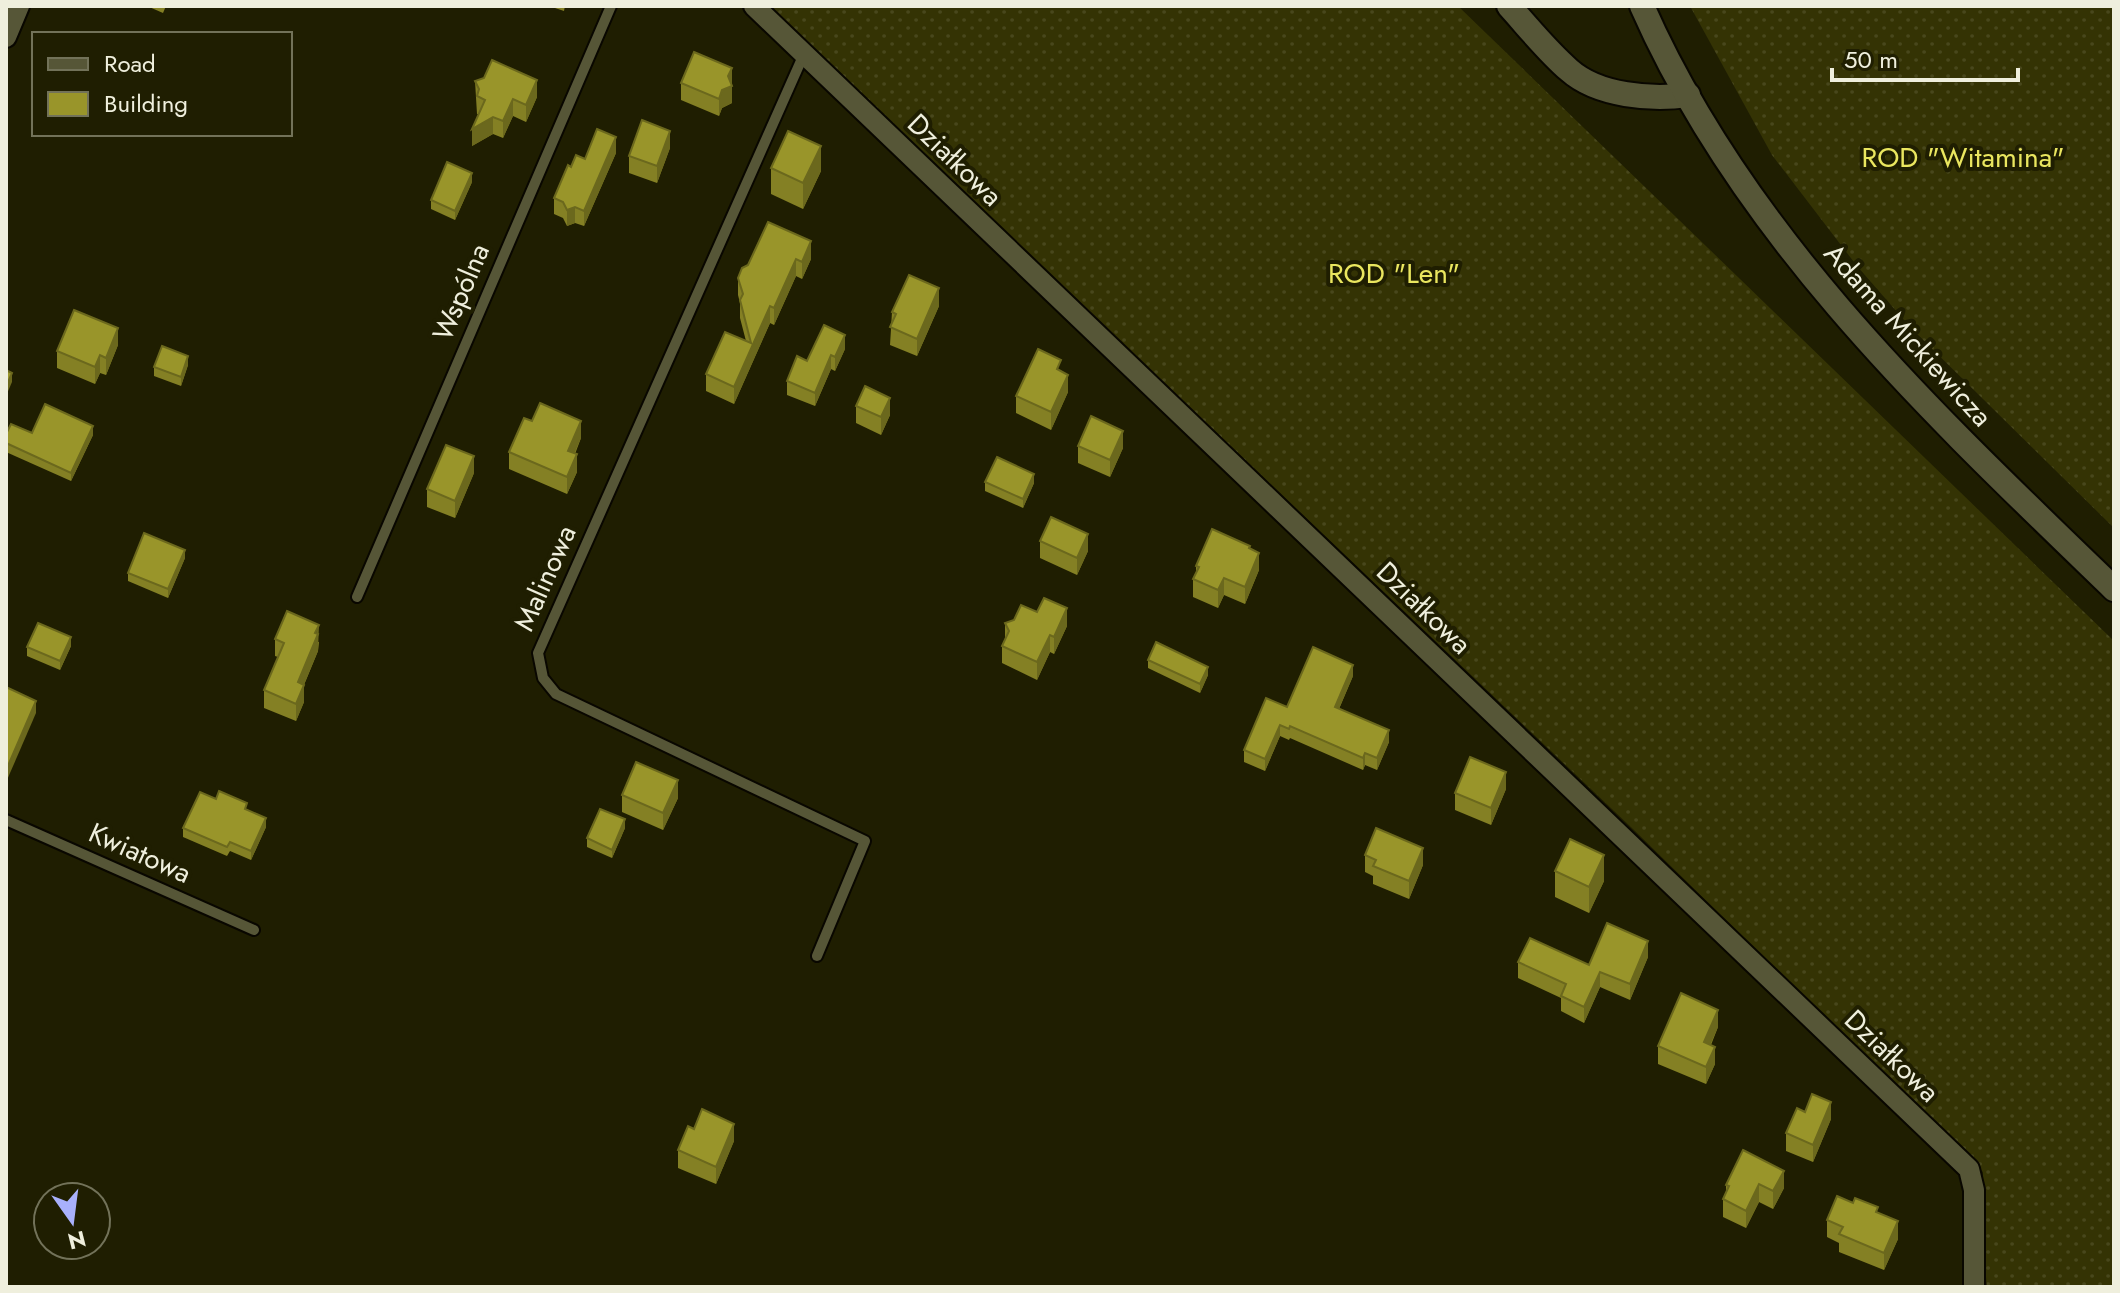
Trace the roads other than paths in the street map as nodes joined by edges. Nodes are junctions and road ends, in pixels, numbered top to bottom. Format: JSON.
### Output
{"nodes":[{"id":1,"x":19,"y":6,"type":"edge"},
{"id":2,"x":611,"y":6,"type":"edge"},
{"id":3,"x":754,"y":6,"type":"edge"},
{"id":4,"x":1509,"y":6,"type":"edge"},
{"id":5,"x":1642,"y":6,"type":"edge"},
{"id":6,"x":6,"y":37,"type":"edge"},
{"id":7,"x":804,"y":54,"type":"junction"},
{"id":8,"x":1688,"y":95,"type":"junction"},
{"id":9,"x":2114,"y":589,"type":"edge"},
{"id":10,"x":357,"y":597,"type":"dead end"},
{"id":11,"x":6,"y":820,"type":"edge"},
{"id":12,"x":254,"y":930,"type":"dead end"},
{"id":13,"x":817,"y":956,"type":"dead end"},
{"id":14,"x":1974,"y":1287,"type":"edge"}],
"edges":[{"from":1,"to":6,"type":"street"},
{"from":2,"to":10,"type":"lane","name":"Wspólna"},
{"from":3,"to":7,"type":"street","name":"Działkowa"},
{"from":4,"to":8,"type":"street"},
{"from":5,"to":8,"type":"street","name":"Adama Mickiewicza"},
{"from":7,"to":13,"type":"lane","name":"Malinowa"},
{"from":7,"to":14,"type":"street","name":"Działkowa"},
{"from":8,"to":9,"type":"street","name":"Adama Mickiewicza"},
{"from":11,"to":12,"type":"lane","name":"Kwiatowa"}]}
